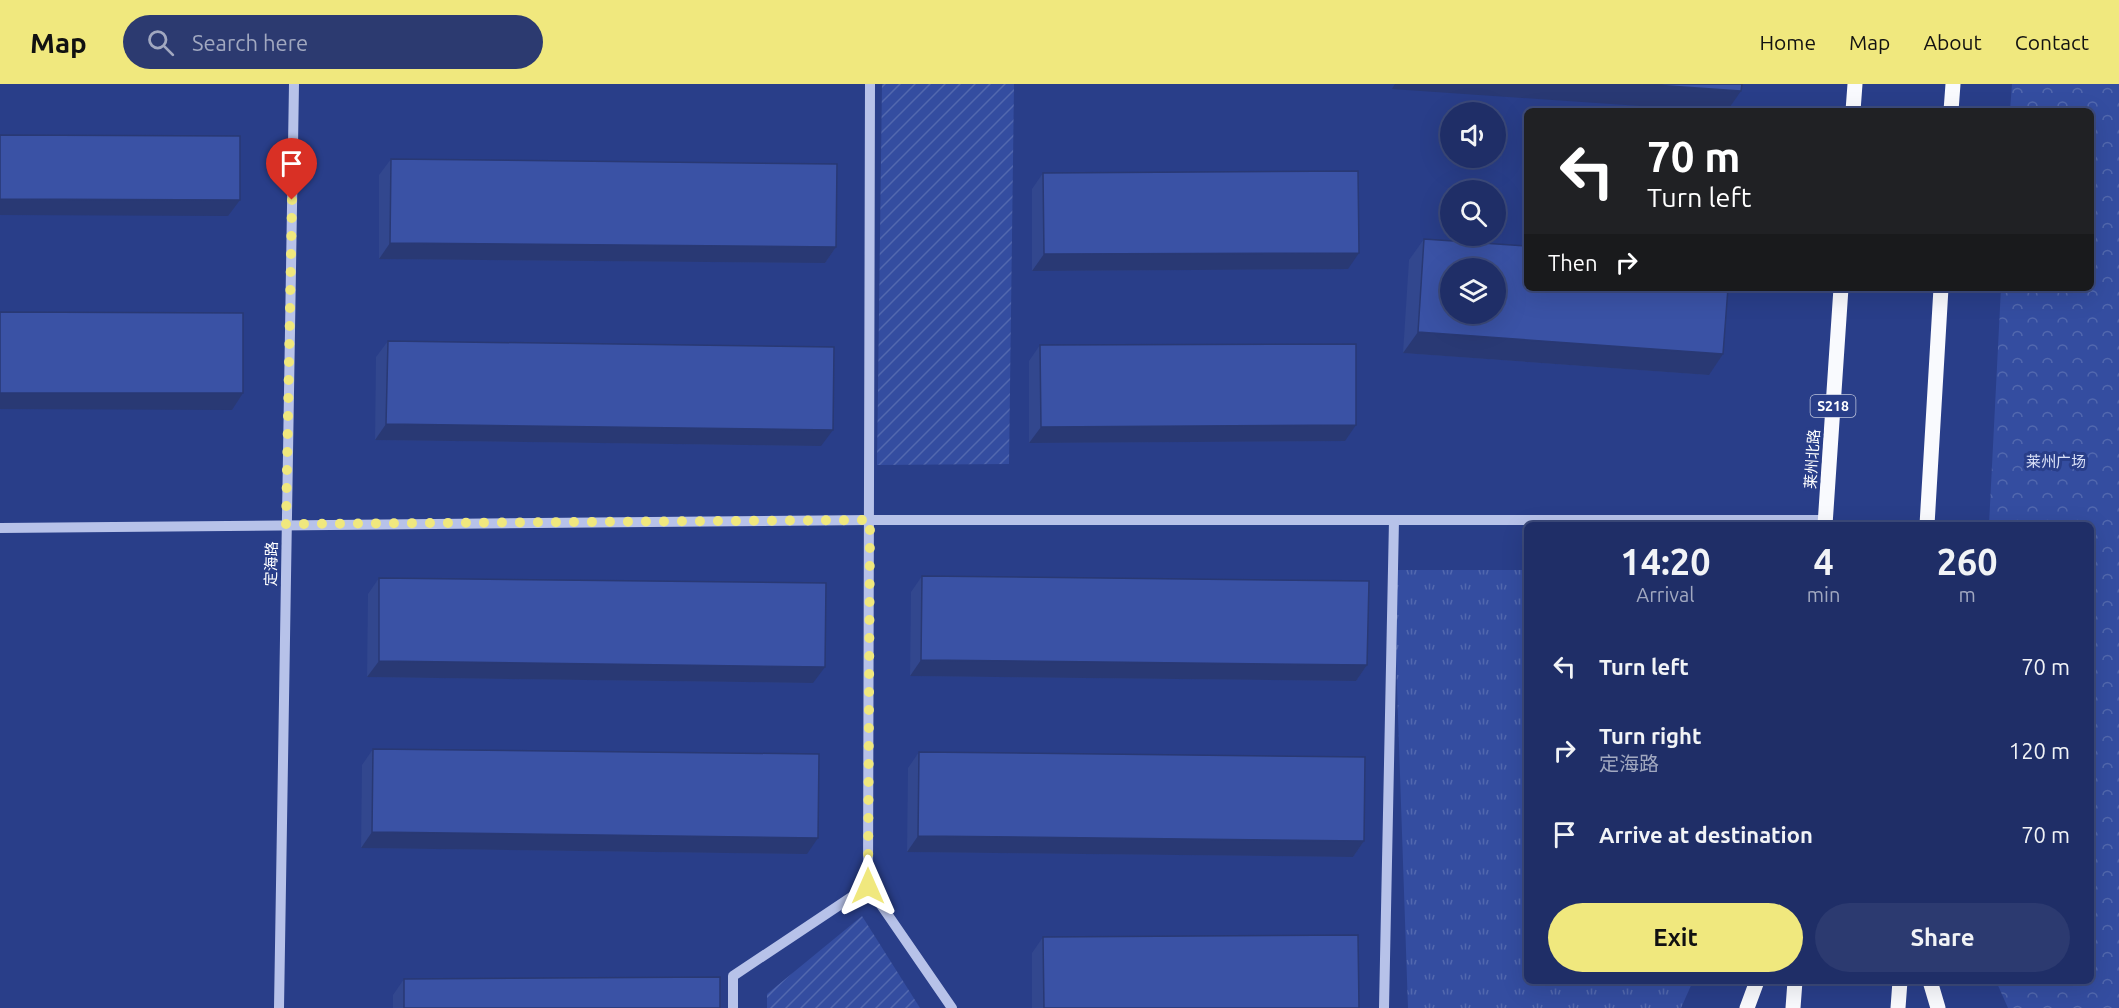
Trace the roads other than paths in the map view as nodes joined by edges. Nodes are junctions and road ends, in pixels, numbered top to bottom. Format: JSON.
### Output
{"nodes":[{"id":1,"x":294,"y":84,"type":"edge"},
{"id":2,"x":870,"y":84,"type":"edge"},
{"id":3,"x":1855,"y":84,"type":"edge"},
{"id":4,"x":1953,"y":84,"type":"edge"},
{"id":5,"x":1853,"y":108,"type":"edge"},
{"id":6,"x":1951,"y":108,"type":"edge"},
{"id":7,"x":1841,"y":291,"type":"edge"},
{"id":8,"x":1941,"y":291,"type":"edge"},
{"id":9,"x":870,"y":520,"type":"junction"},
{"id":10,"x":1394,"y":520,"type":"junction"},
{"id":11,"x":1682,"y":522,"type":"edge"},
{"id":12,"x":1826,"y":522,"type":"edge"},
{"id":13,"x":1927,"y":522,"type":"edge"},
{"id":14,"x":286,"y":524,"type":"junction"},
{"id":15,"x":0,"y":528,"type":"edge"},
{"id":16,"x":868,"y":886,"type":"junction"},
{"id":17,"x":1756,"y":984,"type":"edge"},
{"id":18,"x":1795,"y":984,"type":"edge"},
{"id":19,"x":1900,"y":984,"type":"edge"},
{"id":20,"x":1931,"y":984,"type":"edge"},
{"id":21,"x":279,"y":1008,"type":"edge"},
{"id":22,"x":733,"y":1008,"type":"edge"},
{"id":23,"x":952,"y":1008,"type":"edge"},
{"id":24,"x":1384,"y":1008,"type":"edge"},
{"id":25,"x":1747,"y":1008,"type":"edge"},
{"id":26,"x":1793,"y":1008,"type":"edge"},
{"id":27,"x":1898,"y":1008,"type":"edge"},
{"id":28,"x":1938,"y":1008,"type":"edge"}],
"edges":[{"from":1,"to":14,"type":"street","name":"定海路"},
{"from":2,"to":9,"type":"street"},
{"from":3,"to":5,"type":"main road"},
{"from":4,"to":6,"type":"main road"},
{"from":7,"to":12,"type":"main road","name":"莱州北路","number":"S218"},
{"from":8,"to":13,"type":"main road"},
{"from":9,"to":10,"type":"street"},
{"from":9,"to":14,"type":"street"},
{"from":9,"to":16,"type":"street"},
{"from":10,"to":11,"type":"street"},
{"from":10,"to":24,"type":"street"},
{"from":14,"to":15,"type":"street"},
{"from":14,"to":21,"type":"street","name":"定海路"},
{"from":16,"to":22,"type":"street"},
{"from":16,"to":23,"type":"street"},
{"from":17,"to":25,"type":"main road"},
{"from":18,"to":26,"type":"main road"},
{"from":19,"to":27,"type":"main road"},
{"from":20,"to":28,"type":"main road"}]}
